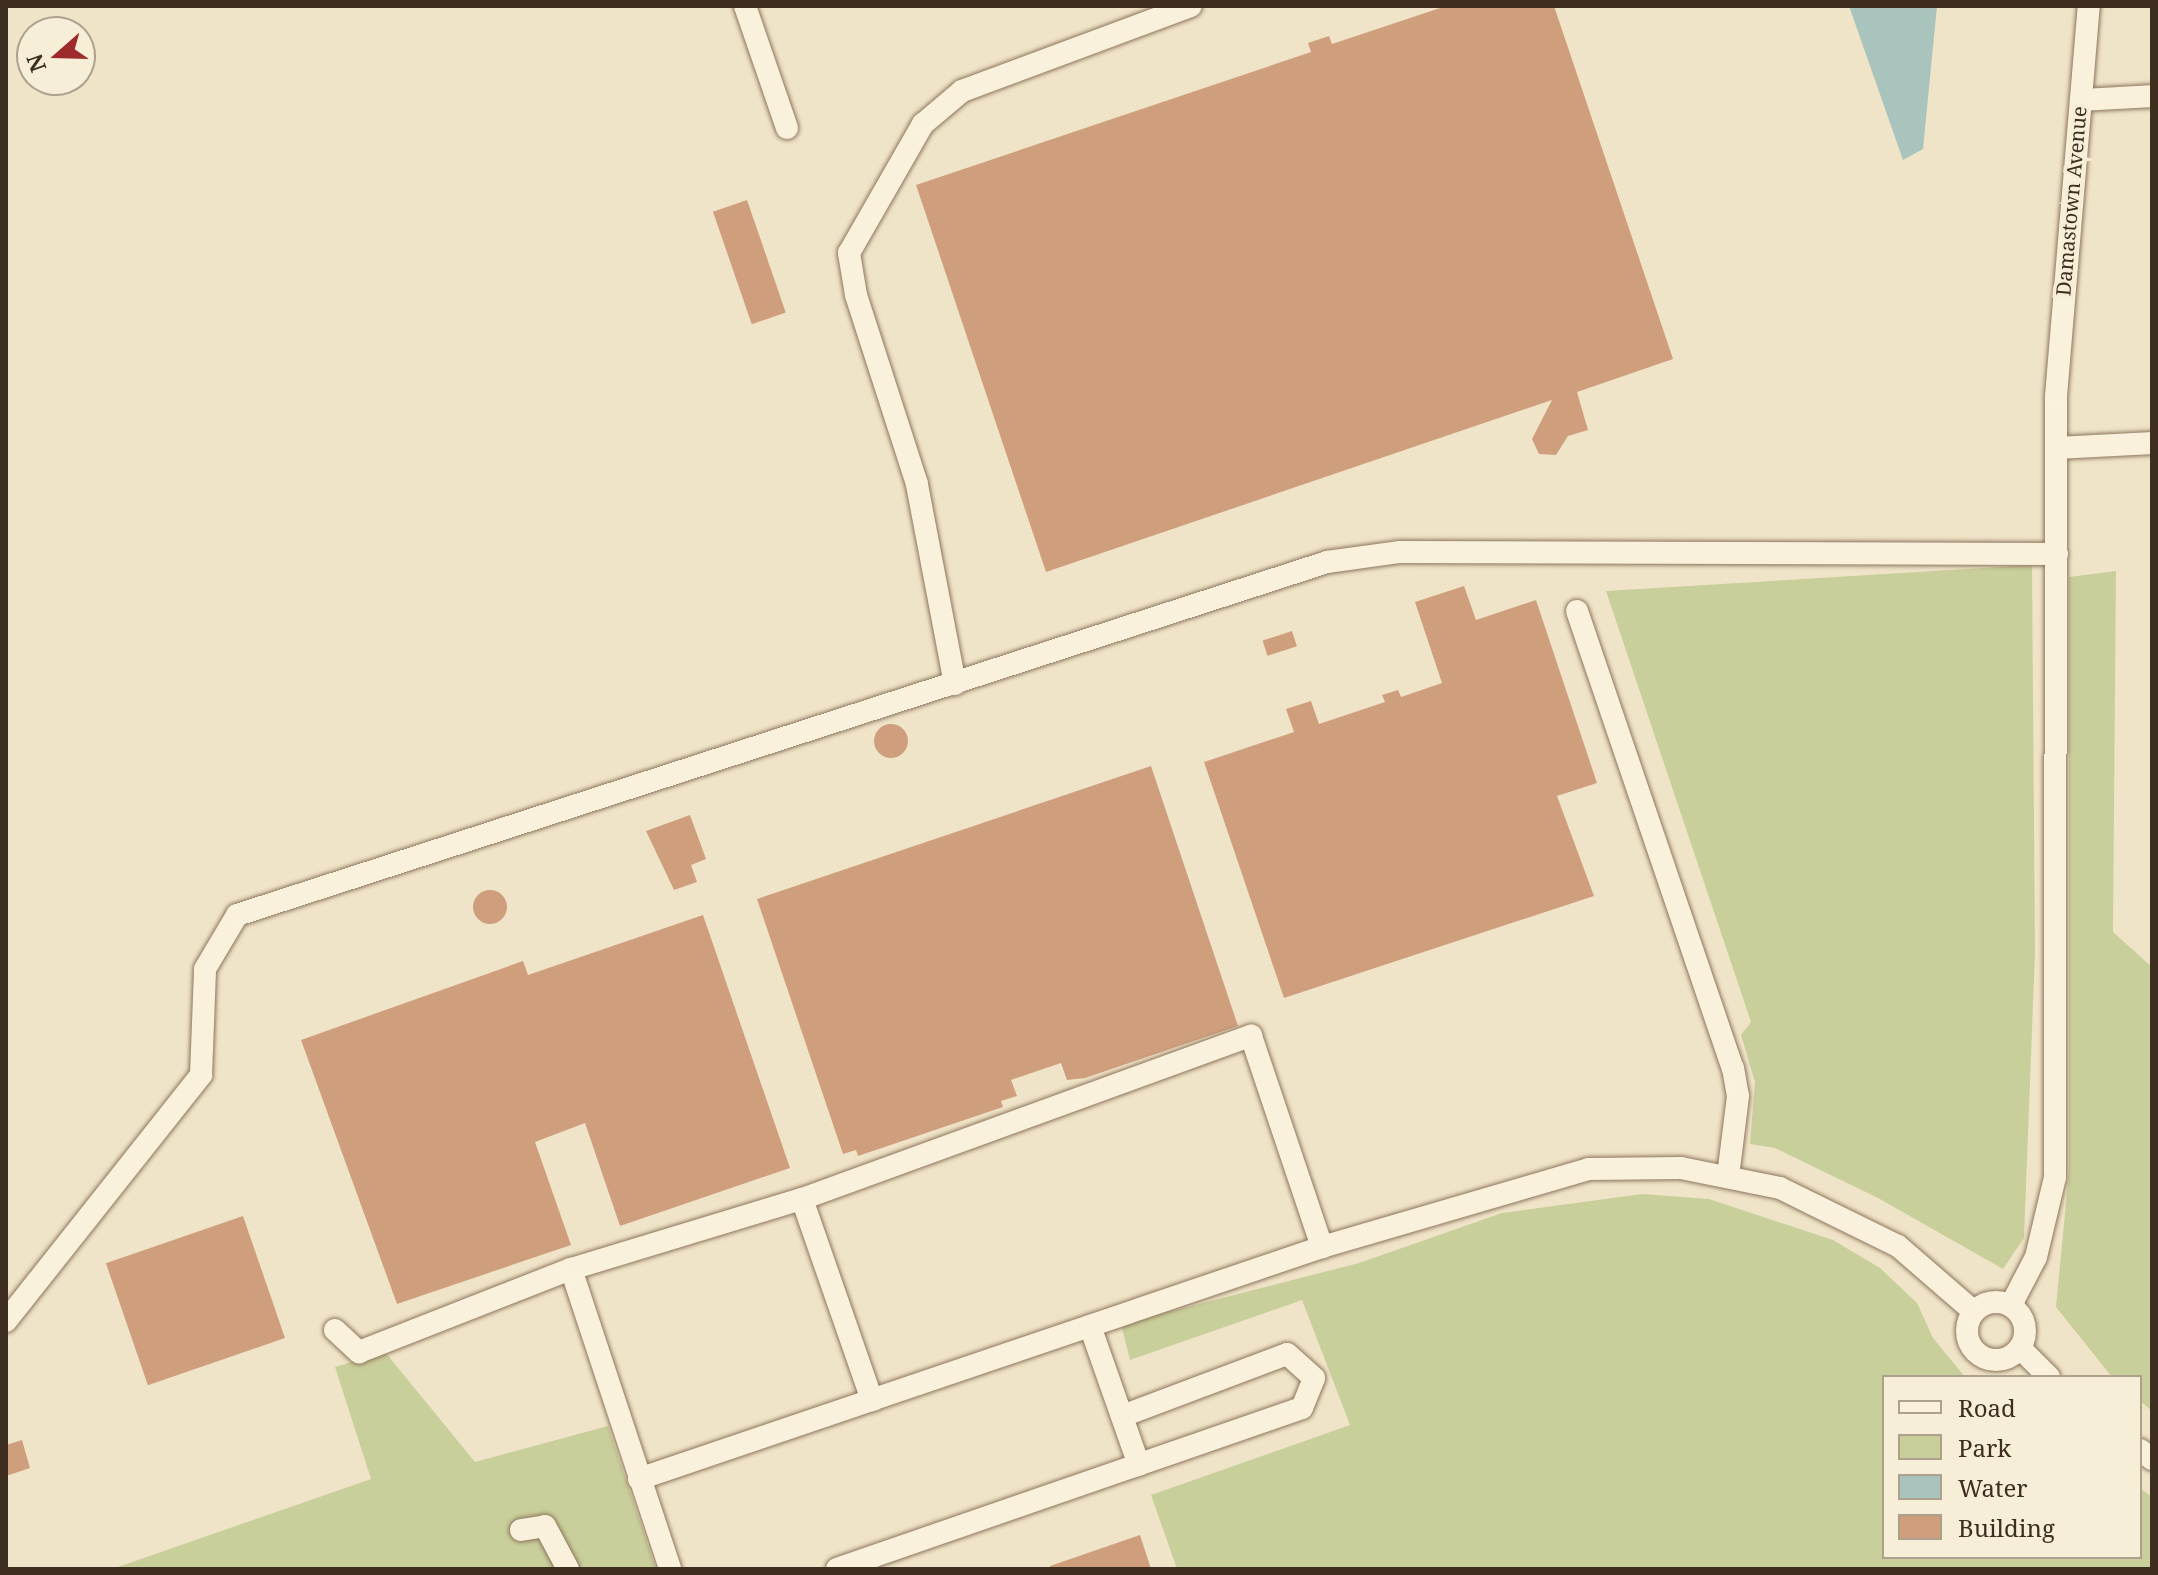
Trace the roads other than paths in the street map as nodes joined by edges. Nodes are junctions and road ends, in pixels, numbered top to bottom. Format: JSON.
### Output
{"nodes":[{"id":1,"x":745,"y":6,"type":"edge"},
{"id":2,"x":1191,"y":6,"type":"edge"},
{"id":3,"x":2089,"y":6,"type":"edge"},
{"id":4,"x":2152,"y":96,"type":"edge"},
{"id":5,"x":2081,"y":100,"type":"junction"},
{"id":6,"x":787,"y":128,"type":"dead end"},
{"id":7,"x":2152,"y":443,"type":"edge"},
{"id":8,"x":2057,"y":448,"type":"junction"},
{"id":9,"x":2057,"y":554,"type":"junction"},
{"id":10,"x":1577,"y":611,"type":"dead end"},
{"id":11,"x":955,"y":684,"type":"junction"},
{"id":12,"x":1728,"y":1176,"type":"junction"},
{"id":13,"x":802,"y":1199,"type":"junction"},
{"id":14,"x":1322,"y":1247,"type":"junction"},
{"id":15,"x":571,"y":1269,"type":"junction"},
{"id":16,"x":2011,"y":1305,"type":"junction"},
{"id":17,"x":1973,"y":1311,"type":"junction"},
{"id":18,"x":6,"y":1321,"type":"edge"},
{"id":19,"x":1090,"y":1326,"type":"junction"},
{"id":20,"x":335,"y":1330,"type":"dead end"},
{"id":21,"x":2020,"y":1348,"type":"junction"},
{"id":22,"x":2047,"y":1375,"type":"edge"},
{"id":23,"x":872,"y":1400,"type":"junction"},
{"id":24,"x":1122,"y":1416,"type":"junction"},
{"id":25,"x":1139,"y":1465,"type":"junction"},
{"id":26,"x":639,"y":1479,"type":"junction"},
{"id":27,"x":521,"y":1530,"type":"dead end"},
{"id":28,"x":568,"y":1569,"type":"edge"},
{"id":29,"x":670,"y":1569,"type":"edge"},
{"id":30,"x":837,"y":1569,"type":"edge"}],
"edges":[{"from":1,"to":6,"type":"street"},
{"from":2,"to":11,"type":"street"},
{"from":3,"to":5,"type":"street","name":"Damastown Avenue"},
{"from":4,"to":5,"type":"street"},
{"from":5,"to":8,"type":"street","name":"Damastown Avenue"},
{"from":7,"to":8,"type":"street"},
{"from":8,"to":9,"type":"street","name":"Damastown Avenue"},
{"from":9,"to":11,"type":"street"},
{"from":9,"to":16,"type":"street","name":"Damastown Avenue"},
{"from":10,"to":12,"type":"street"},
{"from":11,"to":18,"type":"street"},
{"from":12,"to":14,"type":"street"},
{"from":12,"to":17,"type":"street"},
{"from":13,"to":14,"type":"street"},
{"from":13,"to":15,"type":"street"},
{"from":13,"to":23,"type":"street"},
{"from":14,"to":19,"type":"street"},
{"from":15,"to":20,"type":"street"},
{"from":15,"to":26,"type":"street"},
{"from":16,"to":17,"type":"street"},
{"from":16,"to":21,"type":"street"},
{"from":17,"to":21,"type":"street"},
{"from":19,"to":23,"type":"street"},
{"from":19,"to":24,"type":"street"},
{"from":21,"to":22,"type":"street"},
{"from":23,"to":26,"type":"street"},
{"from":24,"to":25,"type":"street"},
{"from":24,"to":25,"type":"street"},
{"from":25,"to":30,"type":"street"},
{"from":26,"to":29,"type":"street"},
{"from":27,"to":28,"type":"street"}]}
